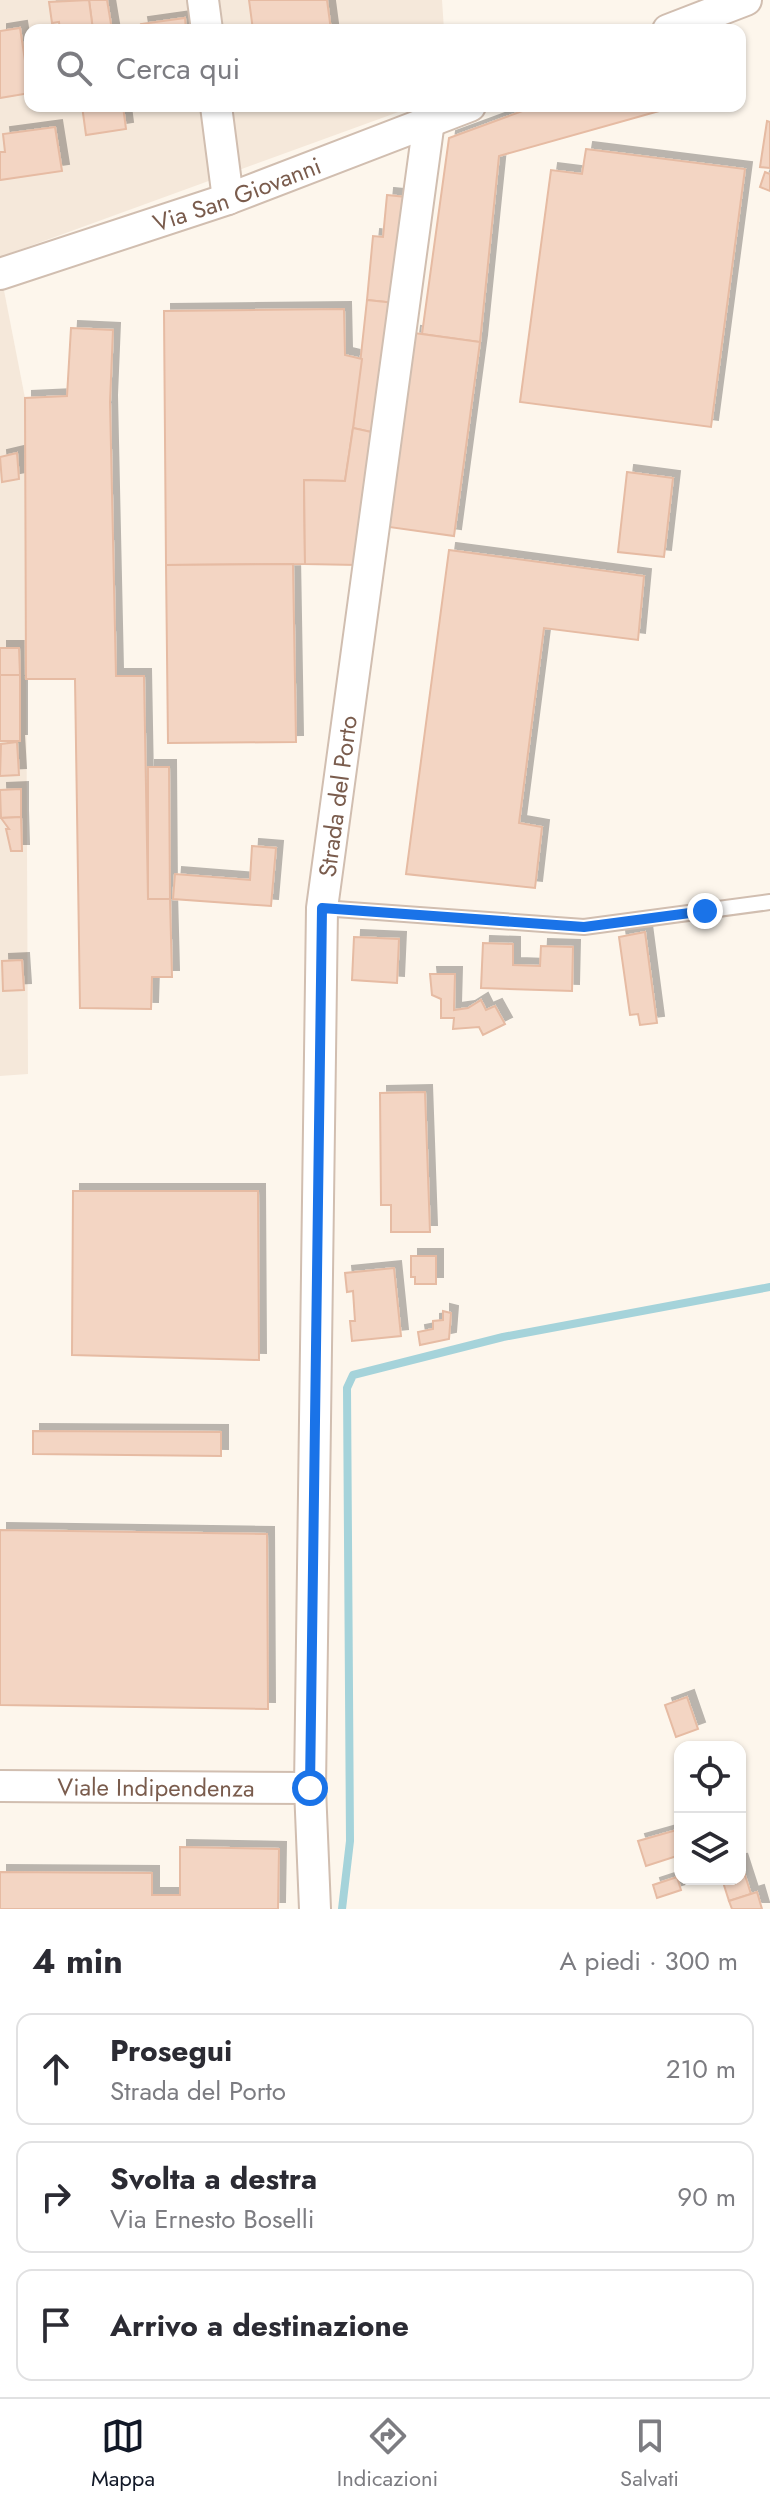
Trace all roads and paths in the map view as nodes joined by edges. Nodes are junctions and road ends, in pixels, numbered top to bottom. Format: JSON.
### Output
{"nodes":[{"id":1,"x":203,"y":0,"type":"edge"},
{"id":2,"x":746,"y":0,"type":"edge"},
{"id":3,"x":206,"y":24,"type":"edge"},
{"id":4,"x":684,"y":24,"type":"edge"},
{"id":5,"x":217,"y":112,"type":"edge"},
{"id":6,"x":454,"y":112,"type":"edge"},
{"id":7,"x":429,"y":121,"type":"junction"},
{"id":8,"x":228,"y":199,"type":"junction"},
{"id":9,"x":0,"y":274,"type":"edge"},
{"id":10,"x":770,"y":902,"type":"edge"},
{"id":11,"x":322,"y":908,"type":"junction"},
{"id":12,"x":0,"y":1786,"type":"edge"},
{"id":13,"x":310,"y":1788,"type":"junction"},
{"id":14,"x":315,"y":1909,"type":"edge"}],
"edges":[{"from":1,"to":3,"type":"street"},
{"from":2,"to":4,"type":"street"},
{"from":5,"to":8,"type":"street"},
{"from":6,"to":7,"type":"street","name":"Via San Giovanni"},
{"from":7,"to":8,"type":"street","name":"Via San Giovanni"},
{"from":7,"to":11,"type":"street","name":"Strada del Porto"},
{"from":8,"to":9,"type":"street","name":"Via San Giovanni"},
{"from":10,"to":11,"type":"lane"},
{"from":11,"to":13,"type":"street","name":"Strada del Porto"},
{"from":12,"to":13,"type":"street","name":"Viale Indipendenza"},
{"from":13,"to":14,"type":"street","name":"Strada del Porto"}]}
